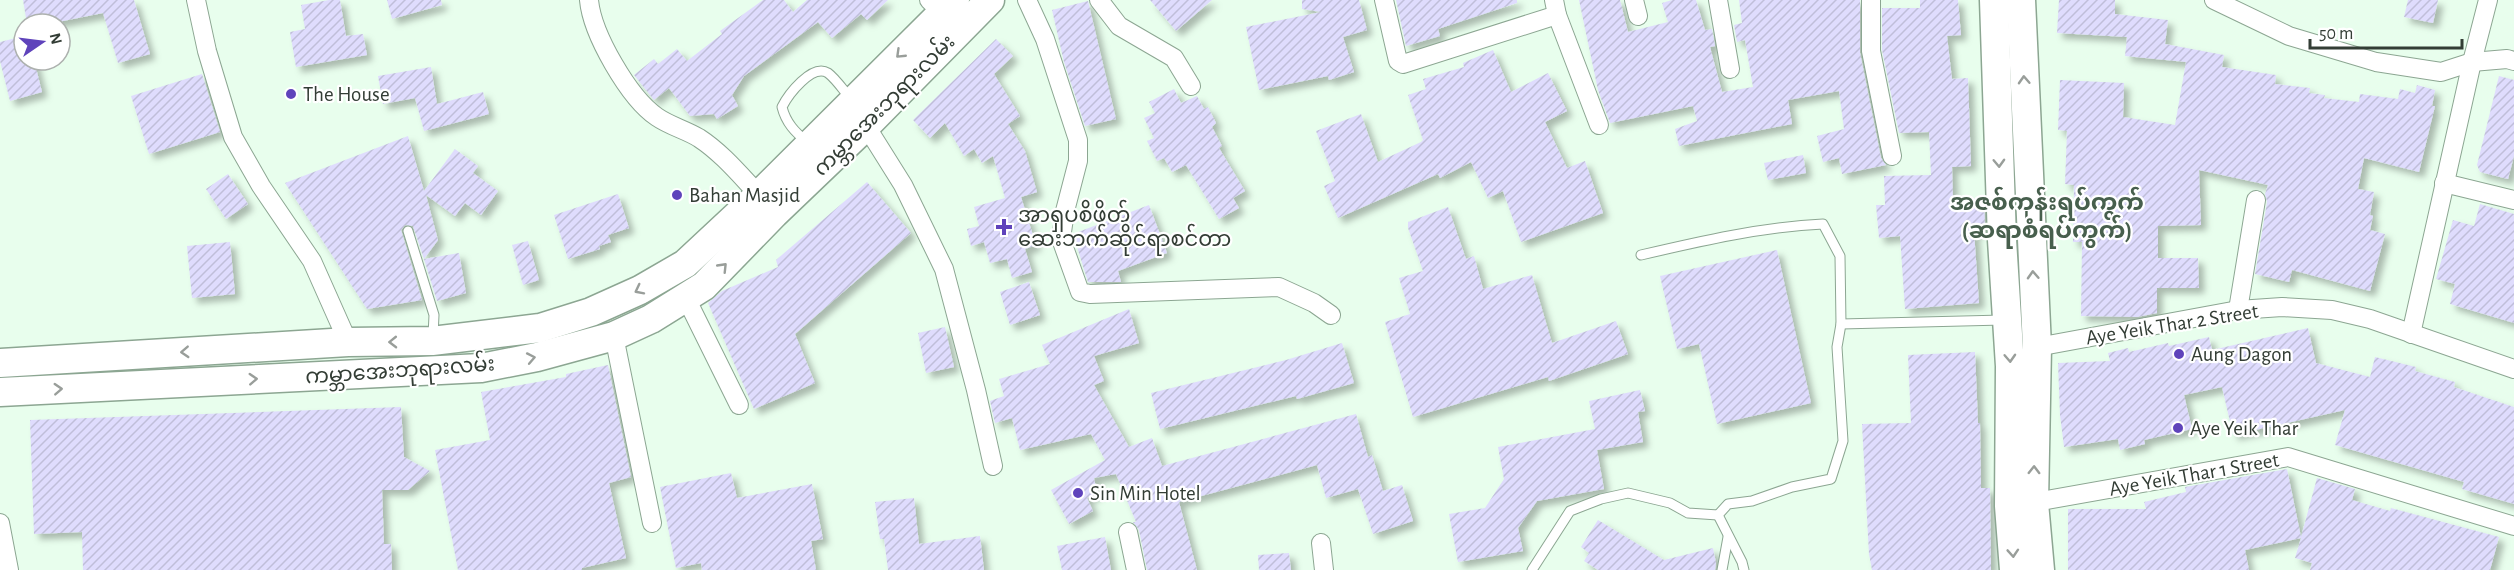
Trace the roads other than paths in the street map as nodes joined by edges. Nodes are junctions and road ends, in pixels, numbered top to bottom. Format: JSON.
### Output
{"nodes":[{"id":1,"x":196,"y":0,"type":"edge"},
{"id":2,"x":589,"y":0,"type":"edge"},
{"id":3,"x":990,"y":0,"type":"edge"},
{"id":4,"x":1027,"y":0,"type":"edge"},
{"id":5,"x":1099,"y":0,"type":"edge"},
{"id":6,"x":1384,"y":0,"type":"edge"},
{"id":7,"x":1718,"y":0,"type":"edge"},
{"id":8,"x":1871,"y":0,"type":"edge"},
{"id":9,"x":1994,"y":0,"type":"edge"},
{"id":10,"x":2021,"y":0,"type":"edge"},
{"id":11,"x":2214,"y":0,"type":"edge"},
{"id":12,"x":2488,"y":0,"type":"edge"},
{"id":13,"x":942,"y":4,"type":"edge"},
{"id":14,"x":1556,"y":7,"type":"edge"},
{"id":15,"x":2514,"y":61,"type":"edge"},
{"id":16,"x":2472,"y":62,"type":"junction"},
{"id":17,"x":1730,"y":69,"type":"dead end"},
{"id":18,"x":1191,"y":86,"type":"dead end"},
{"id":19,"x":852,"y":100,"type":"junction"},
{"id":20,"x":1599,"y":124,"type":"dead end"},
{"id":21,"x":866,"y":126,"type":"junction"},
{"id":22,"x":810,"y":144,"type":"junction"},
{"id":23,"x":1892,"y":156,"type":"dead end"},
{"id":24,"x":2444,"y":183,"type":"junction"},
{"id":25,"x":759,"y":195,"type":"junction"},
{"id":26,"x":2256,"y":200,"type":"dead end"},
{"id":27,"x":2514,"y":200,"type":"edge"},
{"id":28,"x":408,"y":231,"type":"dead end"},
{"id":29,"x":1641,"y":255,"type":"dead end"},
{"id":30,"x":686,"y":298,"type":"junction"},
{"id":31,"x":2238,"y":310,"type":"junction"},
{"id":32,"x":1331,"y":315,"type":"dead end"},
{"id":33,"x":2007,"y":320,"type":"junction"},
{"id":34,"x":1841,"y":324,"type":"junction"},
{"id":35,"x":2411,"y":334,"type":"junction"},
{"id":36,"x":614,"y":336,"type":"junction"},
{"id":37,"x":432,"y":341,"type":"junction"},
{"id":38,"x":348,"y":342,"type":"junction"},
{"id":39,"x":2037,"y":347,"type":"junction"},
{"id":40,"x":0,"y":363,"type":"edge"},
{"id":41,"x":2514,"y":369,"type":"edge"},
{"id":42,"x":0,"y":392,"type":"edge"},
{"id":43,"x":739,"y":405,"type":"dead end"},
{"id":44,"x":993,"y":466,"type":"dead end"},
{"id":45,"x":2022,"y":505,"type":"junction"},
{"id":46,"x":1718,"y":514,"type":"junction"},
{"id":47,"x":0,"y":523,"type":"edge"},
{"id":48,"x":652,"y":524,"type":"dead end"},
{"id":49,"x":2514,"y":526,"type":"edge"},
{"id":50,"x":1128,"y":532,"type":"dead end"},
{"id":51,"x":1728,"y":537,"type":"junction"},
{"id":52,"x":1321,"y":543,"type":"dead end"},
{"id":53,"x":9,"y":570,"type":"edge"},
{"id":54,"x":1136,"y":570,"type":"edge"},
{"id":55,"x":1324,"y":570,"type":"edge"},
{"id":56,"x":1532,"y":570,"type":"edge"},
{"id":57,"x":1722,"y":570,"type":"edge"},
{"id":58,"x":1744,"y":570,"type":"edge"},
{"id":59,"x":2014,"y":570,"type":"edge"},
{"id":60,"x":2040,"y":570,"type":"edge"}],
"edges":[{"from":1,"to":38,"type":"street"},
{"from":2,"to":25,"type":"street"},
{"from":3,"to":21,"type":"main road","name":"ကမ္ဘာအေးဘုရားလမ်း"},
{"from":4,"to":32,"type":"street"},
{"from":5,"to":18,"type":"street"},
{"from":6,"to":14,"type":"street"},
{"from":7,"to":17,"type":"street"},
{"from":8,"to":23,"type":"street"},
{"from":9,"to":33,"type":"main road","one_way":true},
{"from":39,"to":10,"type":"main road","one_way":true},
{"from":11,"to":16,"type":"street"},
{"from":12,"to":16,"type":"street"},
{"from":13,"to":19,"type":"main road","name":"ကမ္ဘာအေးဘုရားလမ်း","one_way":true},
{"from":14,"to":20,"type":"street"},
{"from":15,"to":16,"type":"street"},
{"from":16,"to":24,"type":"street"},
{"from":19,"to":22,"type":"main road","name":"ကမ္ဘာအေးဘုရားလမ်း"},
{"from":19,"to":22,"type":"lane"},
{"from":30,"to":21,"type":"main road","name":"ကမ္ဘာအေးဘုရားလမ်း","one_way":true},
{"from":21,"to":44,"type":"street"},
{"from":22,"to":25,"type":"main road","name":"ကမ္ဘာအေးဘုရားလမ်း"},
{"from":24,"to":27,"type":"street"},
{"from":24,"to":35,"type":"street"},
{"from":25,"to":37,"type":"main road","name":"ကမ္ဘာအေးဘုရားလမ်း","one_way":true},
{"from":26,"to":31,"type":"street"},
{"from":28,"to":37,"type":"lane"},
{"from":29,"to":34,"type":"lane"},
{"from":30,"to":36,"type":"main road","name":"ကမ္ဘာအေးဘုရားလမ်း"},
{"from":30,"to":43,"type":"street"},
{"from":31,"to":35,"type":"street","name":"Aye Yeik Thar 2 Street"},
{"from":31,"to":39,"type":"street","name":"Aye Yeik Thar 2 Street"},
{"from":33,"to":34,"type":"lane"},
{"from":33,"to":45,"type":"main road","one_way":true},
{"from":34,"to":46,"type":"lane"},
{"from":35,"to":41,"type":"street","name":"Aye Yeik Thar 2 Street"},
{"from":42,"to":36,"type":"main road","name":"ကမ္ဘာအေးဘုရားလမ်း","one_way":true},
{"from":36,"to":48,"type":"street"},
{"from":37,"to":38,"type":"main road","name":"ကမ္ဘာအေးဘုရားလမ်း","one_way":true},
{"from":38,"to":40,"type":"main road","name":"ကမ္ဘာအေးဘုရားလမ်း","one_way":true},
{"from":45,"to":39,"type":"main road","one_way":true},
{"from":45,"to":49,"type":"street","name":"Aye Yeik Thar 1 Street"},
{"from":45,"to":59,"type":"main road","one_way":true},
{"from":45,"to":60,"type":"main road"},
{"from":46,"to":51,"type":"lane"},
{"from":46,"to":56,"type":"lane"},
{"from":47,"to":53,"type":"street"},
{"from":50,"to":54,"type":"street"},
{"from":51,"to":57,"type":"lane"},
{"from":51,"to":58,"type":"lane"},
{"from":52,"to":55,"type":"street"}]}
